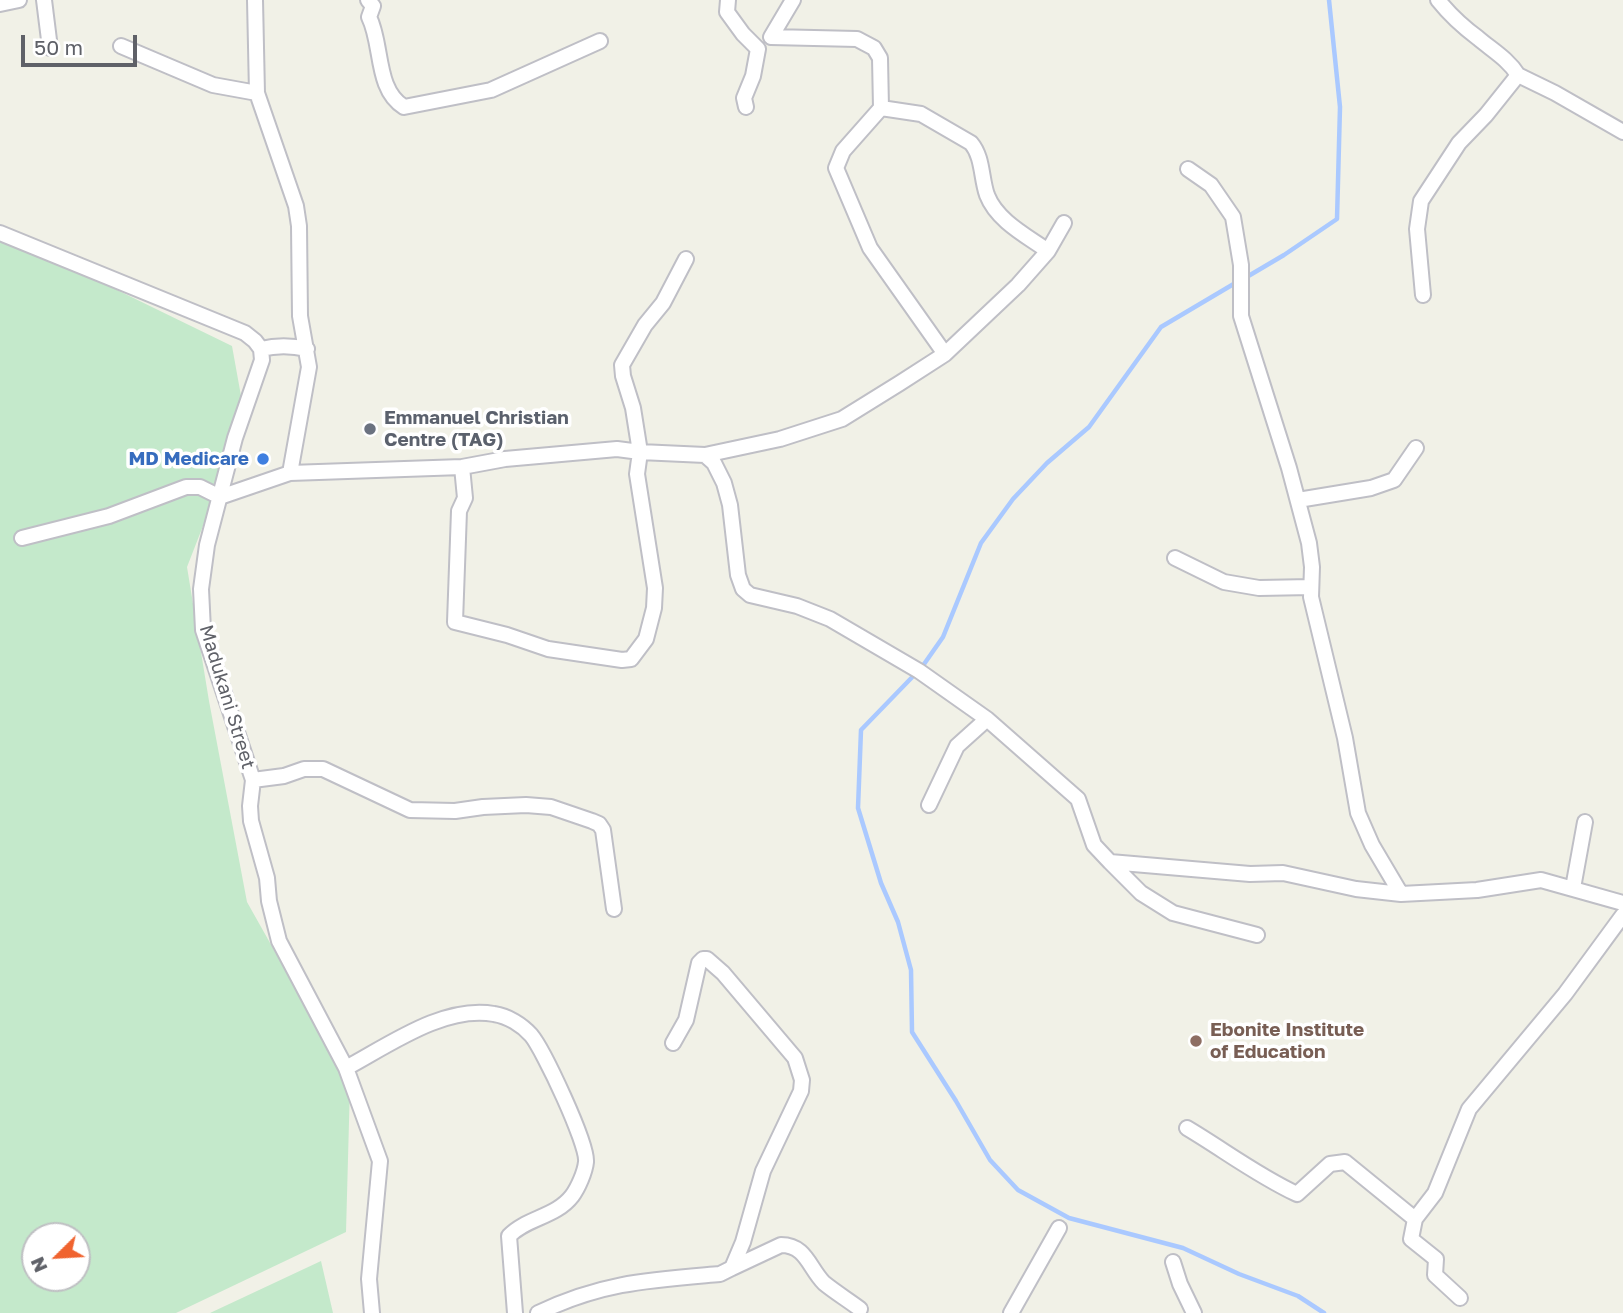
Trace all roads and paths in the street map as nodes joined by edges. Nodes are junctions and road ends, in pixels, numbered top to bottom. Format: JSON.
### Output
{"nodes":[{"id":1,"x":19,"y":0,"type":"edge"},
{"id":2,"x":44,"y":0,"type":"edge"},
{"id":3,"x":254,"y":0,"type":"edge"},
{"id":4,"x":368,"y":0,"type":"edge"},
{"id":5,"x":728,"y":0,"type":"edge"},
{"id":6,"x":793,"y":0,"type":"edge"},
{"id":7,"x":1438,"y":0,"type":"edge"},
{"id":8,"x":0,"y":4,"type":"edge"},
{"id":9,"x":771,"y":37,"type":"junction"},
{"id":10,"x":600,"y":41,"type":"dead end"},
{"id":11,"x":121,"y":46,"type":"dead end"},
{"id":12,"x":50,"y":48,"type":"dead end"},
{"id":13,"x":758,"y":49,"type":"junction"},
{"id":14,"x":1518,"y":75,"type":"junction"},
{"id":15,"x":257,"y":93,"type":"junction"},
{"id":16,"x":746,"y":107,"type":"dead end"},
{"id":17,"x":881,"y":108,"type":"junction"},
{"id":18,"x":1623,"y":132,"type":"edge"},
{"id":19,"x":1188,"y":169,"type":"dead end"},
{"id":20,"x":1064,"y":223,"type":"dead end"},
{"id":21,"x":0,"y":233,"type":"edge"},
{"id":22,"x":1048,"y":251,"type":"junction"},
{"id":23,"x":686,"y":259,"type":"dead end"},
{"id":24,"x":1423,"y":295,"type":"dead end"},
{"id":25,"x":261,"y":349,"type":"junction"},
{"id":26,"x":307,"y":349,"type":"junction"},
{"id":27,"x":945,"y":354,"type":"junction"},
{"id":28,"x":1416,"y":448,"type":"dead end"},
{"id":29,"x":640,"y":452,"type":"junction"},
{"id":30,"x":705,"y":455,"type":"junction"},
{"id":31,"x":462,"y":467,"type":"junction"},
{"id":32,"x":290,"y":472,"type":"junction"},
{"id":33,"x":220,"y":497,"type":"junction"},
{"id":34,"x":1298,"y":500,"type":"junction"},
{"id":35,"x":22,"y":538,"type":"dead end"},
{"id":36,"x":1175,"y":558,"type":"dead end"},
{"id":37,"x":1311,"y":587,"type":"junction"},
{"id":38,"x":987,"y":719,"type":"junction"},
{"id":39,"x":253,"y":780,"type":"junction"},
{"id":40,"x":929,"y":805,"type":"dead end"},
{"id":41,"x":1585,"y":822,"type":"dead end"},
{"id":42,"x":1110,"y":862,"type":"junction"},
{"id":43,"x":1573,"y":888,"type":"junction"},
{"id":44,"x":1401,"y":894,"type":"junction"},
{"id":45,"x":1623,"y":903,"type":"edge"},
{"id":46,"x":614,"y":909,"type":"dead end"},
{"id":47,"x":1623,"y":915,"type":"edge"},
{"id":48,"x":1257,"y":935,"type":"dead end"},
{"id":49,"x":673,"y":1043,"type":"dead end"},
{"id":50,"x":346,"y":1068,"type":"junction"},
{"id":51,"x":1187,"y":1128,"type":"dead end"},
{"id":52,"x":1415,"y":1219,"type":"junction"},
{"id":53,"x":1059,"y":1228,"type":"dead end"},
{"id":54,"x":1173,"y":1262,"type":"dead end"},
{"id":55,"x":732,"y":1268,"type":"junction"},
{"id":56,"x":1460,"y":1298,"type":"dead end"},
{"id":57,"x":860,"y":1309,"type":"dead end"},
{"id":58,"x":372,"y":1313,"type":"edge"},
{"id":59,"x":515,"y":1313,"type":"edge"},
{"id":60,"x":538,"y":1313,"type":"edge"},
{"id":61,"x":1011,"y":1313,"type":"edge"},
{"id":62,"x":1194,"y":1313,"type":"edge"}],
"edges":[{"from":1,"to":8,"type":"street"},
{"from":2,"to":12,"type":"street"},
{"from":3,"to":15,"type":"street"},
{"from":4,"to":10,"type":"street"},
{"from":5,"to":13,"type":"street"},
{"from":6,"to":9,"type":"street"},
{"from":7,"to":14,"type":"street"},
{"from":9,"to":13,"type":"street"},
{"from":9,"to":17,"type":"street"},
{"from":11,"to":15,"type":"street"},
{"from":13,"to":16,"type":"street"},
{"from":14,"to":18,"type":"street"},
{"from":14,"to":24,"type":"street"},
{"from":15,"to":26,"type":"street"},
{"from":17,"to":22,"type":"street"},
{"from":17,"to":27,"type":"street"},
{"from":19,"to":34,"type":"street"},
{"from":20,"to":22,"type":"street"},
{"from":21,"to":25,"type":"street"},
{"from":22,"to":27,"type":"street"},
{"from":23,"to":29,"type":"street"},
{"from":25,"to":26,"type":"street"},
{"from":25,"to":33,"type":"street","name":"Madukani Street"},
{"from":26,"to":32,"type":"street"},
{"from":27,"to":30,"type":"street"},
{"from":28,"to":34,"type":"street"},
{"from":29,"to":30,"type":"street"},
{"from":29,"to":31,"type":"street"},
{"from":29,"to":31,"type":"street"},
{"from":30,"to":38,"type":"street"},
{"from":31,"to":32,"type":"street"},
{"from":32,"to":33,"type":"street"},
{"from":33,"to":35,"type":"street"},
{"from":33,"to":39,"type":"street","name":"Madukani Street"},
{"from":34,"to":37,"type":"street"},
{"from":36,"to":37,"type":"street"},
{"from":37,"to":44,"type":"street"},
{"from":38,"to":40,"type":"street"},
{"from":38,"to":42,"type":"street"},
{"from":39,"to":46,"type":"street"},
{"from":39,"to":50,"type":"street","name":"Madukani Street"},
{"from":41,"to":43,"type":"street"},
{"from":42,"to":44,"type":"street"},
{"from":42,"to":48,"type":"street"},
{"from":43,"to":44,"type":"street"},
{"from":43,"to":45,"type":"street"},
{"from":47,"to":52,"type":"street"},
{"from":49,"to":55,"type":"street"},
{"from":50,"to":58,"type":"street","name":"Madukani Street"},
{"from":50,"to":59,"type":"street"},
{"from":51,"to":52,"type":"street"},
{"from":52,"to":56,"type":"street"},
{"from":53,"to":61,"type":"street"},
{"from":54,"to":62,"type":"street"},
{"from":55,"to":57,"type":"street"},
{"from":55,"to":60,"type":"street"}]}
